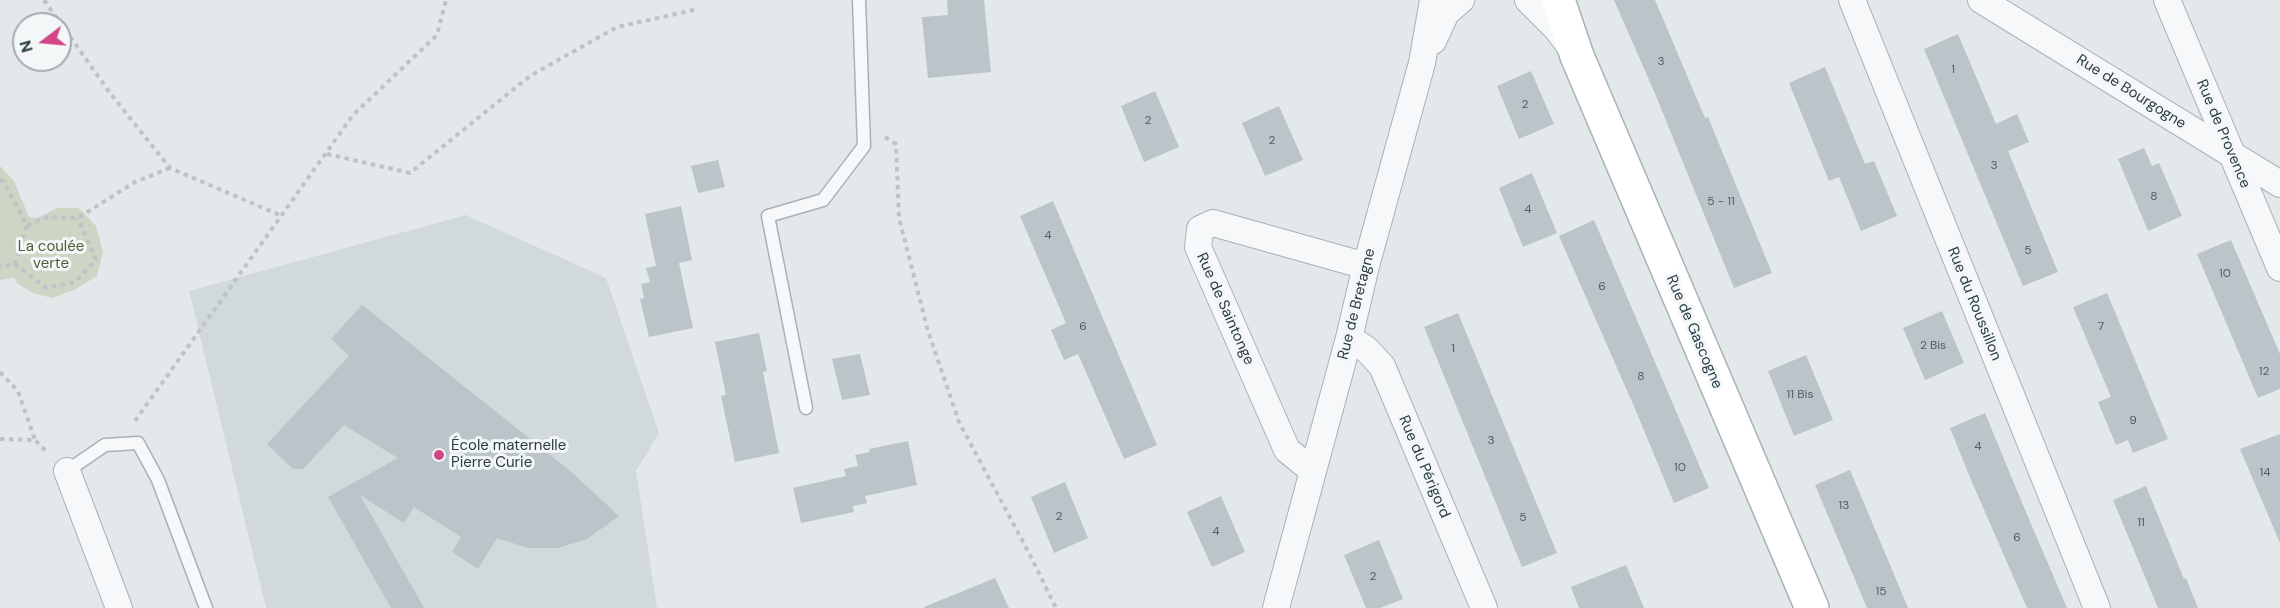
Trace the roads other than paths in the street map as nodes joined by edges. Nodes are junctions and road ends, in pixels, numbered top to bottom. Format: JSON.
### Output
{"nodes":[{"id":1,"x":860,"y":0,"type":"edge"},
{"id":2,"x":1433,"y":0,"type":"edge"},
{"id":3,"x":1461,"y":0,"type":"edge"},
{"id":4,"x":1528,"y":0,"type":"edge"},
{"id":5,"x":1558,"y":0,"type":"edge"},
{"id":6,"x":1852,"y":0,"type":"edge"},
{"id":7,"x":1981,"y":0,"type":"edge"},
{"id":8,"x":2167,"y":0,"type":"edge"},
{"id":9,"x":1576,"y":56,"type":"junction"},
{"id":10,"x":1422,"y":63,"type":"junction"},
{"id":11,"x":2232,"y":154,"type":"junction"},
{"id":12,"x":2280,"y":184,"type":"edge"},
{"id":13,"x":1366,"y":266,"type":"junction"},
{"id":14,"x":2280,"y":268,"type":"edge"},
{"id":15,"x":1349,"y":338,"type":"junction"},
{"id":16,"x":806,"y":408,"type":"dead end"},
{"id":17,"x":67,"y":471,"type":"joint"},
{"id":18,"x":1313,"y":471,"type":"junction"},
{"id":19,"x":119,"y":608,"type":"edge"},
{"id":20,"x":206,"y":608,"type":"edge"},
{"id":21,"x":1276,"y":608,"type":"edge"},
{"id":22,"x":1484,"y":608,"type":"edge"},
{"id":23,"x":1812,"y":608,"type":"edge"},
{"id":24,"x":2097,"y":608,"type":"edge"}],
"edges":[{"from":1,"to":16,"type":"lane"},
{"from":2,"to":10,"type":"street","name":"Rue de Bretagne"},
{"from":3,"to":10,"type":"street"},
{"from":4,"to":9,"type":"street","name":"Rue de Gascogne"},
{"from":5,"to":9,"type":"street","name":"Rue de Gascogne"},
{"from":6,"to":24,"type":"street","name":"Rue du Roussillon"},
{"from":7,"to":11,"type":"street","name":"Rue de Bourgogne"},
{"from":8,"to":11,"type":"street","name":"Rue de Provence"},
{"from":9,"to":23,"type":"street","name":"Rue de Gascogne"},
{"from":10,"to":13,"type":"street","name":"Rue de Bretagne"},
{"from":11,"to":12,"type":"street","name":"Rue de Bourgogne"},
{"from":11,"to":14,"type":"street","name":"Rue de Provence"},
{"from":13,"to":15,"type":"street","name":"Rue de Bretagne"},
{"from":13,"to":18,"type":"street","name":"Rue de Saintonge"},
{"from":15,"to":18,"type":"street","name":"Rue de Bretagne"},
{"from":15,"to":22,"type":"street","name":"Rue du Périgord"},
{"from":17,"to":19,"type":"street"},
{"from":17,"to":20,"type":"lane"},
{"from":18,"to":21,"type":"street","name":"Rue de Bretagne"}]}
